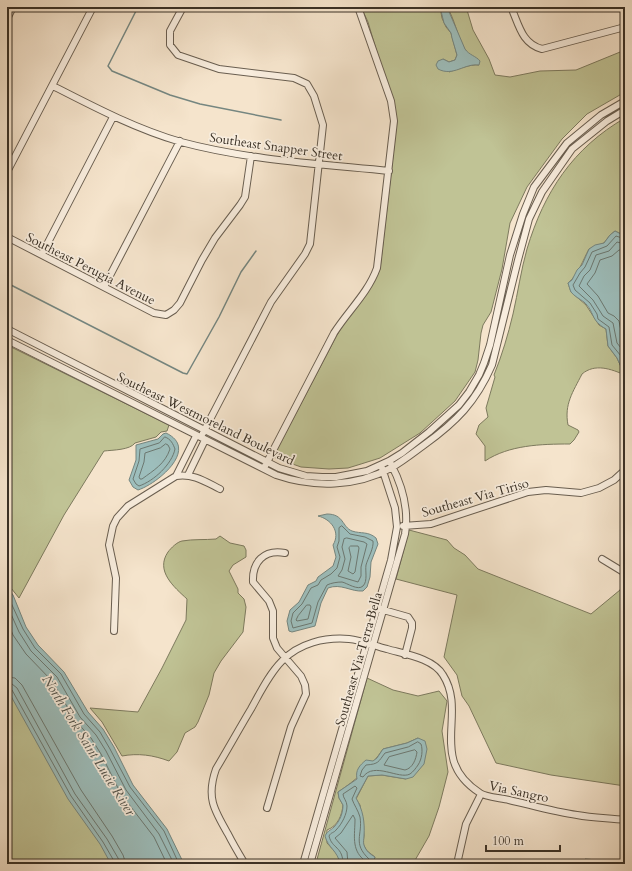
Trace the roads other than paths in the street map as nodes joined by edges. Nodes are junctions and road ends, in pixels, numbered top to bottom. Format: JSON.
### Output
{"nodes":[{"id":1,"x":13,"y":7,"type":"edge"},
{"id":2,"x":93,"y":7,"type":"edge"},
{"id":3,"x":183,"y":7,"type":"edge"},
{"id":4,"x":358,"y":7,"type":"edge"},
{"id":5,"x":510,"y":7,"type":"edge"},
{"id":6,"x":7,"y":19,"type":"edge"},
{"id":7,"x":625,"y":27,"type":"edge"},
{"id":8,"x":53,"y":86,"type":"junction"},
{"id":9,"x":625,"y":101,"type":"edge"},
{"id":10,"x":625,"y":110,"type":"edge"},
{"id":11,"x":113,"y":117,"type":"junction"},
{"id":12,"x":180,"y":141,"type":"junction"},
{"id":13,"x":251,"y":156,"type":"junction"},
{"id":14,"x":319,"y":164,"type":"junction"},
{"id":15,"x":389,"y":171,"type":"junction"},
{"id":16,"x":7,"y":172,"type":"edge"},
{"id":17,"x":7,"y":236,"type":"edge"},
{"id":18,"x":42,"y":254,"type":"junction"},
{"id":19,"x":104,"y":287,"type":"junction"},
{"id":20,"x":7,"y":329,"type":"edge"},
{"id":21,"x":7,"y":340,"type":"edge"},
{"id":22,"x":204,"y":431,"type":"junction"},
{"id":23,"x":201,"y":438,"type":"junction"},
{"id":24,"x":389,"y":461,"type":"junction"},
{"id":25,"x":267,"y":463,"type":"junction"},
{"id":26,"x":381,"y":465,"type":"junction"},
{"id":27,"x":392,"y":467,"type":"junction"},
{"id":28,"x":264,"y":469,"type":"junction"},
{"id":29,"x":625,"y":470,"type":"edge"},
{"id":30,"x":384,"y":472,"type":"junction"},
{"id":31,"x":188,"y":475,"type":"junction"},
{"id":32,"x":176,"y":476,"type":"junction"},
{"id":33,"x":220,"y":489,"type":"dead end"},
{"id":34,"x":406,"y":526,"type":"junction"},
{"id":35,"x":397,"y":527,"type":"junction"},
{"id":36,"x":285,"y":553,"type":"dead end"},
{"id":37,"x":602,"y":559,"type":"dead end"},
{"id":38,"x":625,"y":573,"type":"edge"},
{"id":39,"x":377,"y":608,"type":"junction"},
{"id":40,"x":384,"y":610,"type":"junction"},
{"id":41,"x":114,"y":631,"type":"dead end"},
{"id":42,"x":366,"y":644,"type":"junction"},
{"id":43,"x":373,"y":646,"type":"junction"},
{"id":44,"x":405,"y":655,"type":"junction"},
{"id":45,"x":285,"y":658,"type":"junction"},
{"id":46,"x":481,"y":794,"type":"junction"},
{"id":47,"x":268,"y":808,"type":"dead end"},
{"id":48,"x":625,"y":820,"type":"edge"},
{"id":49,"x":245,"y":864,"type":"edge"},
{"id":50,"x":303,"y":864,"type":"edge"},
{"id":51,"x":310,"y":864,"type":"edge"},
{"id":52,"x":457,"y":864,"type":"edge"}],
"edges":[{"from":1,"to":6,"type":"street"},
{"from":2,"to":8,"type":"street"},
{"from":3,"to":14,"type":"street"},
{"from":4,"to":15,"type":"street"},
{"from":5,"to":7,"type":"street"},
{"from":8,"to":11,"type":"street","name":"Southeast Snapper Street"},
{"from":8,"to":16,"type":"street"},
{"from":9,"to":24,"type":"street","name":"Southeast Westmoreland Boulevard"},
{"from":10,"to":27,"type":"street","name":"Southeast Westmoreland Boulevard"},
{"from":11,"to":12,"type":"street","name":"Southeast Snapper Street"},
{"from":11,"to":18,"type":"street"},
{"from":12,"to":13,"type":"street","name":"Southeast Snapper Street"},
{"from":12,"to":19,"type":"street"},
{"from":13,"to":14,"type":"street","name":"Southeast Snapper Street"},
{"from":13,"to":19,"type":"street","name":"Southeast Perugia Avenue"},
{"from":14,"to":15,"type":"street","name":"Southeast Snapper Street"},
{"from":14,"to":22,"type":"street"},
{"from":15,"to":25,"type":"street"},
{"from":17,"to":18,"type":"street","name":"Southeast Perugia Avenue"},
{"from":18,"to":19,"type":"street","name":"Southeast Perugia Avenue"},
{"from":20,"to":22,"type":"street","name":"Southeast Westmoreland Boulevard"},
{"from":21,"to":23,"type":"street","name":"Southeast Westmoreland Boulevard"},
{"from":22,"to":23,"type":"street"},
{"from":22,"to":25,"type":"street","name":"Southeast Westmoreland Boulevard"},
{"from":23,"to":28,"type":"street","name":"Southeast Westmoreland Boulevard"},
{"from":23,"to":31,"type":"street"},
{"from":23,"to":32,"type":"street"},
{"from":24,"to":26,"type":"street","name":"Southeast Westmoreland Boulevard"},
{"from":24,"to":27,"type":"street","name":"Southeast Via Terra Bella"},
{"from":25,"to":26,"type":"street","name":"Southeast Westmoreland Boulevard"},
{"from":25,"to":28,"type":"street"},
{"from":26,"to":30,"type":"street","name":"Southeast Via Terra Bella"},
{"from":27,"to":30,"type":"street","name":"Southeast Westmoreland Boulevard"},
{"from":27,"to":34,"type":"street","name":"Southeast Via Terra Bella"},
{"from":28,"to":30,"type":"street","name":"Southeast Westmoreland Boulevard"},
{"from":29,"to":34,"type":"street","name":"Southeast Via Tiriso"},
{"from":30,"to":35,"type":"street","name":"Southeast Via Terra Bella"},
{"from":31,"to":32,"type":"street"},
{"from":31,"to":33,"type":"street"},
{"from":32,"to":41,"type":"street"},
{"from":34,"to":35,"type":"street","name":"Southeast Via Tiriso"},
{"from":34,"to":40,"type":"street","name":"Southeast Via Terra Bella"},
{"from":35,"to":39,"type":"street","name":"Southeast Via Terra Bella"},
{"from":36,"to":45,"type":"street"},
{"from":37,"to":38,"type":"street"},
{"from":39,"to":40,"type":"street"},
{"from":39,"to":42,"type":"street","name":"Southeast Via Terra Bella"},
{"from":40,"to":43,"type":"street","name":"Southeast Via Terra Bella"},
{"from":40,"to":44,"type":"street"},
{"from":42,"to":43,"type":"street","name":"Via Sangro"},
{"from":42,"to":45,"type":"street","name":"Via Sangro"},
{"from":42,"to":50,"type":"street","name":"Southeast Via Terra Bella"},
{"from":43,"to":44,"type":"street","name":"Via Sangro"},
{"from":43,"to":51,"type":"street","name":"Southeast Via Terra Bella"},
{"from":44,"to":46,"type":"street","name":"Via Sangro"},
{"from":45,"to":47,"type":"street"},
{"from":45,"to":49,"type":"street","name":"Via Sangro"},
{"from":46,"to":48,"type":"street","name":"Via Sangro"},
{"from":46,"to":52,"type":"street"}]}
